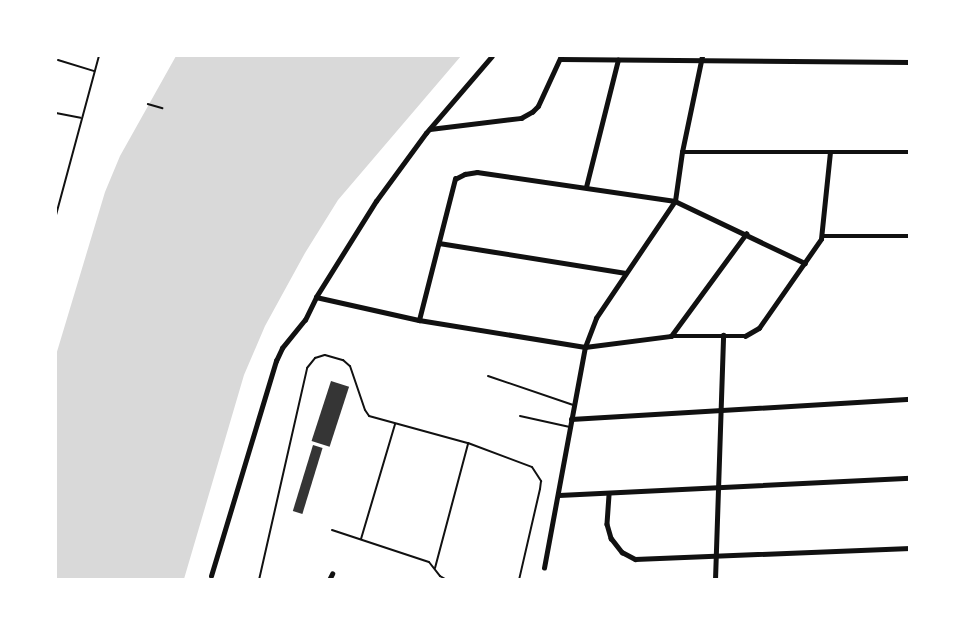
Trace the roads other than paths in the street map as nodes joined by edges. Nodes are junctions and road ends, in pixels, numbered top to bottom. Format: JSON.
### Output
{"nodes":[{"id":1,"x":99,"y":56,"type":"edge"},
{"id":2,"x":492,"y":56,"type":"edge"},
{"id":3,"x":560,"y":57,"type":"edge"},
{"id":4,"x":701,"y":58,"type":"edge"},
{"id":5,"x":58,"y":60,"type":"dead end"},
{"id":6,"x":618,"y":60,"type":"junction"},
{"id":7,"x":909,"y":62,"type":"edge"},
{"id":8,"x":94,"y":71,"type":"junction"},
{"id":9,"x":56,"y":113,"type":"edge"},
{"id":10,"x":81,"y":118,"type":"junction"},
{"id":11,"x":430,"y":129,"type":"junction"},
{"id":12,"x":682,"y":152,"type":"junction"},
{"id":13,"x":830,"y":152,"type":"junction"},
{"id":14,"x":909,"y":152,"type":"edge"},
{"id":15,"x":586,"y":187,"type":"junction"},
{"id":16,"x":675,"y":201,"type":"junction"},
{"id":17,"x":56,"y":215,"type":"edge"},
{"id":18,"x":746,"y":234,"type":"junction"},
{"id":19,"x":822,"y":236,"type":"junction"},
{"id":20,"x":909,"y":236,"type":"edge"},
{"id":21,"x":439,"y":243,"type":"junction"},
{"id":22,"x":805,"y":263,"type":"junction"},
{"id":23,"x":626,"y":273,"type":"junction"},
{"id":24,"x":316,"y":297,"type":"junction"},
{"id":25,"x":419,"y":320,"type":"junction"},
{"id":26,"x":723,"y":335,"type":"junction"},
{"id":27,"x":671,"y":336,"type":"junction"},
{"id":28,"x":585,"y":347,"type":"junction"},
{"id":29,"x":488,"y":376,"type":"dead end"},
{"id":30,"x":909,"y":399,"type":"edge"},
{"id":31,"x":574,"y":405,"type":"junction"},
{"id":32,"x":721,"y":412,"type":"junction"},
{"id":33,"x":520,"y":416,"type":"dead end"},
{"id":34,"x":571,"y":419,"type":"junction"},
{"id":35,"x":396,"y":424,"type":"junction"},
{"id":36,"x":570,"y":427,"type":"junction"},
{"id":37,"x":468,"y":444,"type":"junction"},
{"id":38,"x":909,"y":478,"type":"edge"},
{"id":39,"x":718,"y":488,"type":"junction"},
{"id":40,"x":559,"y":495,"type":"junction"},
{"id":41,"x":609,"y":495,"type":"junction"},
{"id":42,"x":332,"y":530,"type":"dead end"},
{"id":43,"x":361,"y":539,"type":"junction"},
{"id":44,"x":909,"y":548,"type":"edge"},
{"id":45,"x":716,"y":557,"type":"junction"},
{"id":46,"x":435,"y":568,"type":"junction"},
{"id":47,"x":544,"y":568,"type":"dead end"},
{"id":48,"x":211,"y":576,"type":"dead end"},
{"id":49,"x":259,"y":579,"type":"edge"},
{"id":50,"x":447,"y":579,"type":"edge"},
{"id":51,"x":519,"y":579,"type":"edge"},
{"id":52,"x":715,"y":579,"type":"edge"}],
"edges":[{"from":1,"to":8,"type":"lane"},
{"from":2,"to":11,"type":"street"},
{"from":3,"to":6,"type":"street"},
{"from":3,"to":11,"type":"street"},
{"from":4,"to":6,"type":"street"},
{"from":4,"to":7,"type":"street"},
{"from":4,"to":12,"type":"street"},
{"from":5,"to":8,"type":"lane"},
{"from":6,"to":15,"type":"street"},
{"from":8,"to":10,"type":"lane"},
{"from":9,"to":10,"type":"lane"},
{"from":10,"to":17,"type":"lane"},
{"from":11,"to":24,"type":"street"},
{"from":12,"to":13,"type":"street"},
{"from":12,"to":16,"type":"street"},
{"from":13,"to":14,"type":"street"},
{"from":13,"to":19,"type":"street"},
{"from":15,"to":16,"type":"street"},
{"from":15,"to":21,"type":"street"},
{"from":16,"to":18,"type":"street"},
{"from":16,"to":23,"type":"street"},
{"from":18,"to":22,"type":"street"},
{"from":18,"to":27,"type":"street"},
{"from":19,"to":20,"type":"street"},
{"from":19,"to":22,"type":"street"},
{"from":21,"to":23,"type":"street"},
{"from":21,"to":25,"type":"street"},
{"from":22,"to":26,"type":"street"},
{"from":23,"to":28,"type":"street"},
{"from":24,"to":25,"type":"street"},
{"from":24,"to":48,"type":"street"},
{"from":25,"to":28,"type":"street"},
{"from":26,"to":27,"type":"street"},
{"from":26,"to":32,"type":"street"},
{"from":27,"to":28,"type":"street"},
{"from":28,"to":31,"type":"street"},
{"from":29,"to":31,"type":"lane"},
{"from":30,"to":32,"type":"street"},
{"from":31,"to":34,"type":"street"},
{"from":32,"to":34,"type":"street"},
{"from":32,"to":39,"type":"street"},
{"from":33,"to":36,"type":"lane"},
{"from":34,"to":36,"type":"street"},
{"from":35,"to":37,"type":"lane"},
{"from":35,"to":43,"type":"lane"},
{"from":35,"to":49,"type":"lane"},
{"from":36,"to":40,"type":"street"},
{"from":37,"to":46,"type":"lane"},
{"from":37,"to":51,"type":"lane"},
{"from":38,"to":39,"type":"street"},
{"from":39,"to":41,"type":"street"},
{"from":39,"to":45,"type":"street"},
{"from":40,"to":41,"type":"street"},
{"from":40,"to":47,"type":"street"},
{"from":41,"to":45,"type":"street"},
{"from":42,"to":43,"type":"lane"},
{"from":43,"to":46,"type":"lane"},
{"from":44,"to":45,"type":"street"},
{"from":45,"to":52,"type":"street"},
{"from":46,"to":50,"type":"lane"}]}
